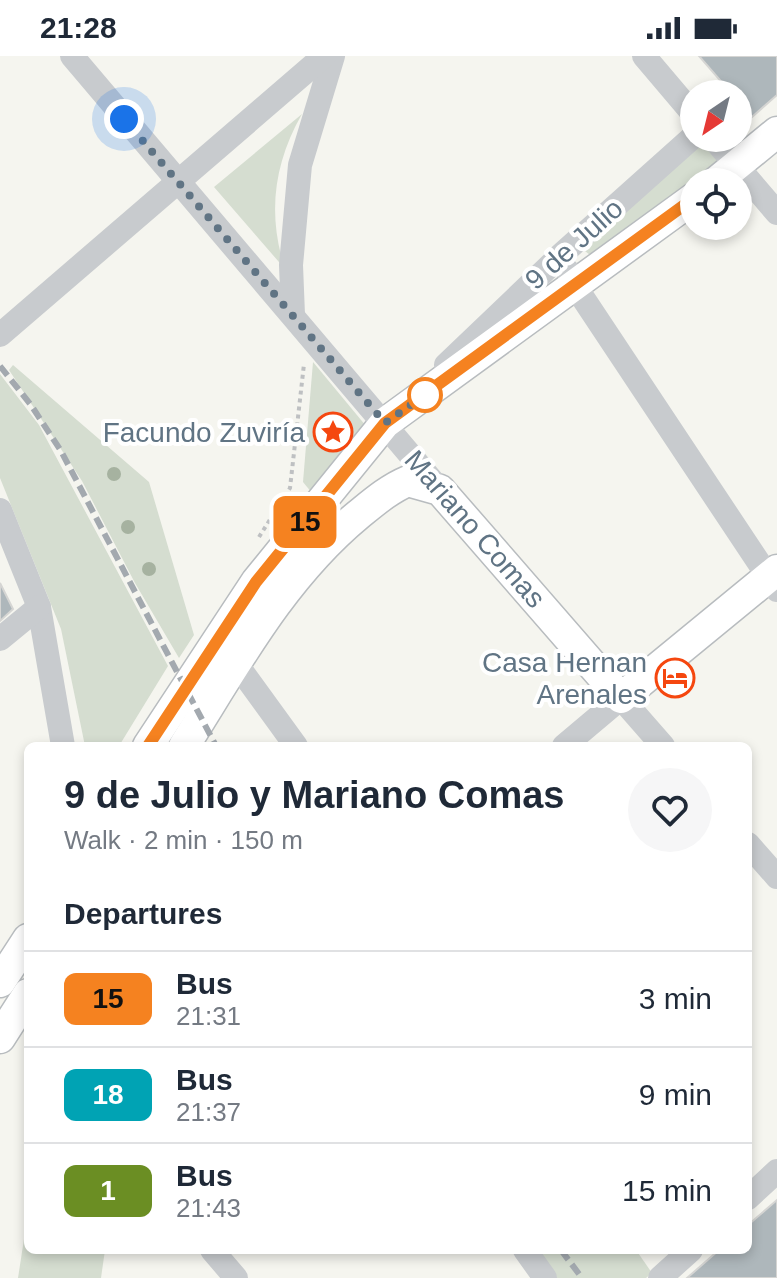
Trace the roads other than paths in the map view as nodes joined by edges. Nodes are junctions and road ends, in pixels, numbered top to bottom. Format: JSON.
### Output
{"nodes":[{"id":1,"x":72,"y":56,"type":"edge"},
{"id":2,"x":324,"y":56,"type":"edge"},
{"id":3,"x":333,"y":56,"type":"edge"},
{"id":4,"x":644,"y":56,"type":"edge"},
{"id":5,"x":680,"y":98,"type":"edge"},
{"id":6,"x":777,"y":132,"type":"edge"},
{"id":7,"x":680,"y":149,"type":"edge"},
{"id":8,"x":733,"y":168,"type":"edge"},
{"id":9,"x":177,"y":182,"type":"junction"},
{"id":10,"x":752,"y":194,"type":"edge"},
{"id":11,"x":680,"y":208,"type":"edge"},
{"id":12,"x":777,"y":213,"type":"edge"},
{"id":13,"x":562,"y":254,"type":"junction"},
{"id":14,"x":575,"y":286,"type":"junction"},
{"id":15,"x":301,"y":324,"type":"junction"},
{"id":16,"x":0,"y":335,"type":"edge"},
{"id":17,"x":385,"y":423,"type":"junction"},
{"id":18,"x":440,"y":490,"type":"junction"},
{"id":19,"x":0,"y":510,"type":"edge"},
{"id":20,"x":774,"y":579,"type":"edge"},
{"id":21,"x":39,"y":607,"type":"junction"},
{"id":22,"x":0,"y":639,"type":"edge"},
{"id":23,"x":219,"y":639,"type":"junction"},
{"id":24,"x":236,"y":664,"type":"junction"},
{"id":25,"x":621,"y":698,"type":"junction"},
{"id":26,"x":62,"y":742,"type":"edge"},
{"id":27,"x":151,"y":742,"type":"edge"},
{"id":28,"x":187,"y":742,"type":"edge"},
{"id":29,"x":293,"y":742,"type":"edge"},
{"id":30,"x":569,"y":742,"type":"edge"},
{"id":31,"x":660,"y":742,"type":"edge"},
{"id":32,"x":752,"y":849,"type":"edge"},
{"id":33,"x":777,"y":877,"type":"edge"},
{"id":34,"x":24,"y":945,"type":"edge"},
{"id":35,"x":0,"y":982,"type":"edge"},
{"id":36,"x":20,"y":1000,"type":"edge"},
{"id":37,"x":0,"y":1038,"type":"edge"},
{"id":38,"x":777,"y":1171,"type":"edge"},
{"id":39,"x":752,"y":1194,"type":"edge"},
{"id":40,"x":215,"y":1254,"type":"edge"},
{"id":41,"x":528,"y":1254,"type":"edge"},
{"id":42,"x":687,"y":1254,"type":"edge"},
{"id":43,"x":236,"y":1278,"type":"edge"},
{"id":44,"x":545,"y":1278,"type":"edge"},
{"id":45,"x":660,"y":1278,"type":"edge"}],
"edges":[{"from":1,"to":9,"type":"street","name":"Mariano Comas"},
{"from":2,"to":9,"type":"street"},
{"from":3,"to":15,"type":"street"},
{"from":4,"to":5,"type":"street"},
{"from":6,"to":8,"type":"main road"},
{"from":7,"to":13,"type":"street","name":"9 de Julio"},
{"from":9,"to":15,"type":"street","name":"Mariano Comas"},
{"from":9,"to":16,"type":"street"},
{"from":10,"to":12,"type":"street"},
{"from":11,"to":14,"type":"main road","name":"9 de Julio"},
{"from":13,"to":14,"type":"street"},
{"from":13,"to":17,"type":"street","name":"9 de Julio"},
{"from":14,"to":17,"type":"main road","name":"9 de Julio"},
{"from":14,"to":20,"type":"street"},
{"from":15,"to":17,"type":"street","name":"Mariano Comas"},
{"from":17,"to":18,"type":"street","name":"Mariano Comas"},
{"from":17,"to":23,"type":"main road"},
{"from":18,"to":24,"type":"main road"},
{"from":18,"to":25,"type":"main road","name":"Mariano Comas"},
{"from":19,"to":21,"type":"street"},
{"from":20,"to":25,"type":"main road"},
{"from":21,"to":22,"type":"street"},
{"from":21,"to":26,"type":"street"},
{"from":23,"to":24,"type":"street"},
{"from":23,"to":27,"type":"main road"},
{"from":24,"to":28,"type":"main road"},
{"from":24,"to":29,"type":"street"},
{"from":25,"to":30,"type":"street"},
{"from":25,"to":31,"type":"street","name":"Mariano Comas"},
{"from":32,"to":33,"type":"street"},
{"from":34,"to":35,"type":"main road"},
{"from":36,"to":37,"type":"main road"},
{"from":38,"to":39,"type":"street"},
{"from":40,"to":43,"type":"street"},
{"from":41,"to":44,"type":"street"},
{"from":42,"to":45,"type":"street"}]}
